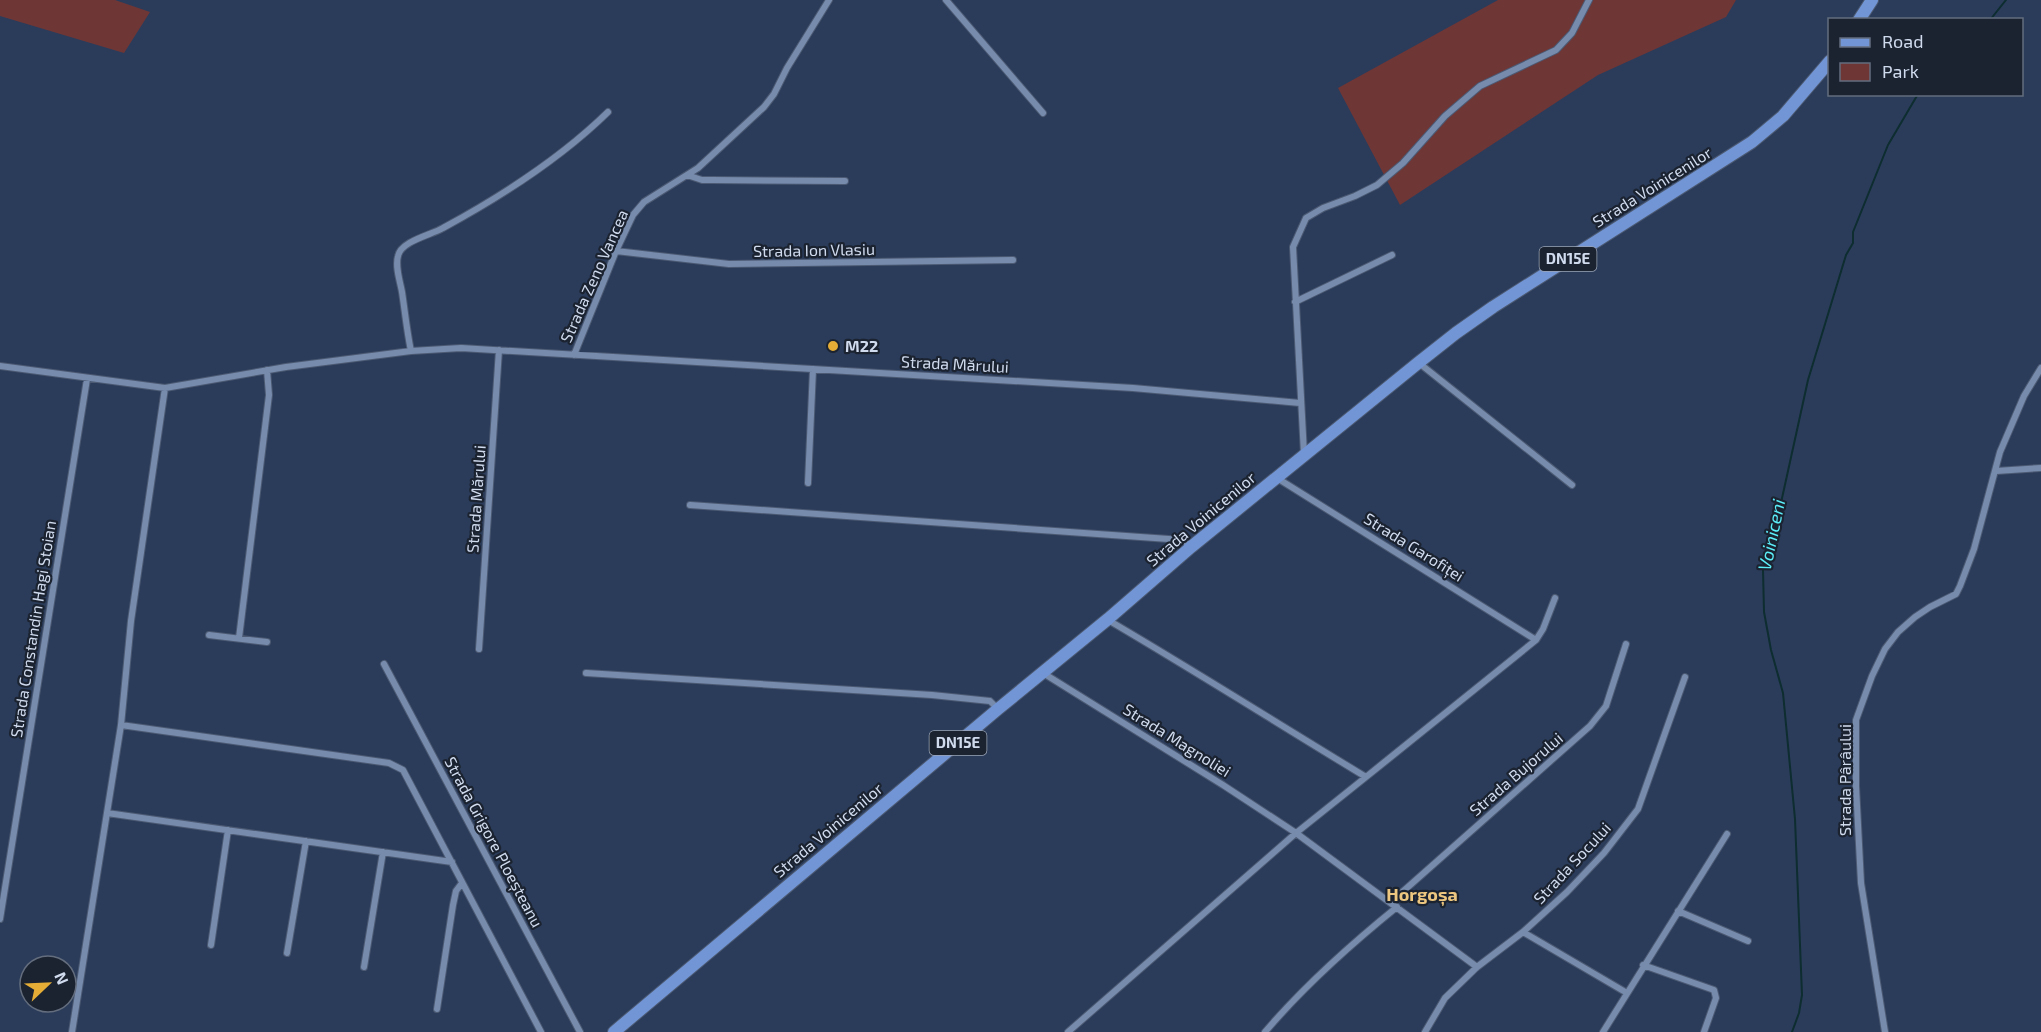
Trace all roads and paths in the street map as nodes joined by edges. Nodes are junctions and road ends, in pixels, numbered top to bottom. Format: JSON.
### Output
{"nodes":[{"id":1,"x":829,"y":0,"type":"edge"},
{"id":2,"x":946,"y":0,"type":"edge"},
{"id":3,"x":1589,"y":0,"type":"edge"},
{"id":4,"x":1872,"y":0,"type":"edge"},
{"id":5,"x":1860,"y":18,"type":"edge"},
{"id":6,"x":1828,"y":63,"type":"edge"},
{"id":7,"x":608,"y":112,"type":"dead end"},
{"id":8,"x":1043,"y":113,"type":"dead end"},
{"id":9,"x":687,"y":175,"type":"junction"},
{"id":10,"x":845,"y":181,"type":"dead end"},
{"id":11,"x":616,"y":250,"type":"junction"},
{"id":12,"x":1392,"y":255,"type":"dead end"},
{"id":13,"x":1012,"y":260,"type":"dead end"},
{"id":14,"x":1295,"y":302,"type":"junction"},
{"id":15,"x":499,"y":350,"type":"junction"},
{"id":16,"x":411,"y":351,"type":"junction"},
{"id":17,"x":574,"y":355,"type":"junction"},
{"id":18,"x":1418,"y":363,"type":"junction"},
{"id":19,"x":0,"y":366,"type":"edge"},
{"id":20,"x":2041,"y":368,"type":"edge"},
{"id":21,"x":813,"y":369,"type":"junction"},
{"id":22,"x":267,"y":370,"type":"junction"},
{"id":23,"x":87,"y":379,"type":"junction"},
{"id":24,"x":165,"y":388,"type":"junction"},
{"id":25,"x":1300,"y":403,"type":"junction"},
{"id":26,"x":1304,"y":456,"type":"junction"},
{"id":27,"x":2041,"y":468,"type":"edge"},
{"id":28,"x":1996,"y":471,"type":"junction"},
{"id":29,"x":1277,"y":478,"type":"junction"},
{"id":30,"x":808,"y":483,"type":"dead end"},
{"id":31,"x":1572,"y":485,"type":"dead end"},
{"id":32,"x":690,"y":505,"type":"dead end"},
{"id":33,"x":1191,"y":548,"type":"junction"},
{"id":34,"x":1555,"y":598,"type":"dead end"},
{"id":35,"x":1108,"y":620,"type":"junction"},
{"id":36,"x":208,"y":635,"type":"dead end"},
{"id":37,"x":238,"y":638,"type":"junction"},
{"id":38,"x":1536,"y":640,"type":"junction"},
{"id":39,"x":267,"y":642,"type":"dead end"},
{"id":40,"x":1626,"y":644,"type":"dead end"},
{"id":41,"x":479,"y":649,"type":"dead end"},
{"id":42,"x":384,"y":664,"type":"dead end"},
{"id":43,"x":1042,"y":672,"type":"junction"},
{"id":44,"x":586,"y":673,"type":"dead end"},
{"id":45,"x":1684,"y":677,"type":"dead end"},
{"id":46,"x":998,"y":709,"type":"junction"},
{"id":47,"x":121,"y":725,"type":"junction"},
{"id":48,"x":1366,"y":777,"type":"junction"},
{"id":49,"x":107,"y":813,"type":"junction"},
{"id":50,"x":228,"y":830,"type":"junction"},
{"id":51,"x":1296,"y":833,"type":"junction"},
{"id":52,"x":1727,"y":834,"type":"dead end"},
{"id":53,"x":306,"y":842,"type":"junction"},
{"id":54,"x":383,"y":852,"type":"junction"},
{"id":55,"x":452,"y":862,"type":"junction"},
{"id":56,"x":462,"y":883,"type":"junction"},
{"id":57,"x":1391,"y":902,"type":"junction"},
{"id":58,"x":1398,"y":907,"type":"junction"},
{"id":59,"x":1678,"y":911,"type":"junction"},
{"id":60,"x":0,"y":920,"type":"edge"},
{"id":61,"x":1523,"y":932,"type":"junction"},
{"id":62,"x":1748,"y":941,"type":"dead end"},
{"id":63,"x":211,"y":945,"type":"dead end"},
{"id":64,"x":287,"y":952,"type":"dead end"},
{"id":65,"x":1643,"y":965,"type":"junction"},
{"id":66,"x":364,"y":967,"type":"dead end"},
{"id":67,"x":1477,"y":967,"type":"junction"},
{"id":68,"x":1627,"y":993,"type":"junction"},
{"id":69,"x":437,"y":1009,"type":"dead end"},
{"id":70,"x":72,"y":1032,"type":"edge"},
{"id":71,"x":541,"y":1032,"type":"edge"},
{"id":72,"x":580,"y":1032,"type":"edge"},
{"id":73,"x":614,"y":1032,"type":"edge"},
{"id":74,"x":1068,"y":1032,"type":"edge"},
{"id":75,"x":1266,"y":1032,"type":"edge"},
{"id":76,"x":1425,"y":1032,"type":"edge"},
{"id":77,"x":1603,"y":1032,"type":"edge"},
{"id":78,"x":1704,"y":1032,"type":"edge"},
{"id":79,"x":1885,"y":1032,"type":"edge"}],
"edges":[{"from":1,"to":9,"type":"street","name":"Strada Zeno Vancea"},
{"from":2,"to":8,"type":"street"},
{"from":3,"to":14,"type":"street"},
{"from":4,"to":5,"type":"main road"},
{"from":6,"to":18,"type":"main road","name":"Strada Voinicenilor","number":"DN15E"},
{"from":7,"to":16,"type":"street"},
{"from":9,"to":10,"type":"street"},
{"from":9,"to":11,"type":"street","name":"Strada Zeno Vancea"},
{"from":11,"to":13,"type":"street","name":"Strada Ion Vlasiu"},
{"from":11,"to":17,"type":"street","name":"Strada Zeno Vancea"},
{"from":12,"to":14,"type":"street"},
{"from":14,"to":25,"type":"street"},
{"from":15,"to":16,"type":"street","name":"Strada Mărului"},
{"from":15,"to":17,"type":"street","name":"Strada Mărului"},
{"from":15,"to":41,"type":"street","name":"Strada Mărului"},
{"from":16,"to":22,"type":"street","name":"Strada Mărului"},
{"from":17,"to":21,"type":"street","name":"Strada Mărului"},
{"from":18,"to":26,"type":"main road","name":"Strada Voinicenilor","number":"DN15E"},
{"from":18,"to":31,"type":"street"},
{"from":19,"to":23,"type":"street","name":"Strada Mărului"},
{"from":20,"to":28,"type":"street","name":"Strada Pârâului"},
{"from":21,"to":25,"type":"street","name":"Strada Mărului"},
{"from":21,"to":30,"type":"street"},
{"from":22,"to":24,"type":"street","name":"Strada Mărului"},
{"from":22,"to":37,"type":"street"},
{"from":23,"to":24,"type":"street","name":"Strada Mărului"},
{"from":23,"to":60,"type":"street","name":"Strada Constandin Hagi Stoian"},
{"from":24,"to":47,"type":"street"},
{"from":25,"to":26,"type":"street"},
{"from":26,"to":29,"type":"main road","name":"Strada Voinicenilor","number":"DN15E"},
{"from":27,"to":28,"type":"street"},
{"from":28,"to":79,"type":"street","name":"Strada Pârâului"},
{"from":29,"to":33,"type":"main road","name":"Strada Voinicenilor","number":"DN15E"},
{"from":29,"to":38,"type":"street","name":"Strada Garofiței"},
{"from":32,"to":33,"type":"street"},
{"from":33,"to":35,"type":"main road","name":"Strada Voinicenilor","number":"DN15E"},
{"from":34,"to":38,"type":"street"},
{"from":35,"to":43,"type":"main road","name":"Strada Voinicenilor","number":"DN15E"},
{"from":35,"to":48,"type":"street"},
{"from":36,"to":37,"type":"street"},
{"from":37,"to":39,"type":"street"},
{"from":38,"to":48,"type":"street"},
{"from":40,"to":57,"type":"street","name":"Strada Bujorului"},
{"from":42,"to":72,"type":"street","name":"Strada Grigore Ploeșteanu"},
{"from":43,"to":46,"type":"main road","name":"Strada Voinicenilor","number":"DN15E"},
{"from":43,"to":51,"type":"street","name":"Strada Magnoliei"},
{"from":44,"to":46,"type":"street"},
{"from":45,"to":61,"type":"street","name":"Strada Socului"},
{"from":46,"to":73,"type":"main road","name":"Strada Voinicenilor","number":"DN15E"},
{"from":47,"to":49,"type":"street"},
{"from":47,"to":55,"type":"street"},
{"from":48,"to":51,"type":"street"},
{"from":49,"to":50,"type":"street"},
{"from":49,"to":70,"type":"street"},
{"from":50,"to":53,"type":"street"},
{"from":50,"to":63,"type":"street"},
{"from":51,"to":57,"type":"street","name":"Strada Magnoliei"},
{"from":51,"to":74,"type":"street"},
{"from":52,"to":59,"type":"street"},
{"from":53,"to":54,"type":"street"},
{"from":53,"to":64,"type":"street"},
{"from":54,"to":55,"type":"street"},
{"from":54,"to":66,"type":"street"},
{"from":55,"to":56,"type":"street"},
{"from":56,"to":69,"type":"street"},
{"from":56,"to":71,"type":"street"},
{"from":57,"to":58,"type":"street","name":"Strada Magnoliei"},
{"from":58,"to":67,"type":"street","name":"Strada Magnoliei"},
{"from":58,"to":75,"type":"street"},
{"from":59,"to":62,"type":"street"},
{"from":59,"to":65,"type":"street"},
{"from":61,"to":67,"type":"street","name":"Strada Socului"},
{"from":61,"to":68,"type":"street"},
{"from":65,"to":68,"type":"street"},
{"from":65,"to":78,"type":"street"},
{"from":67,"to":76,"type":"street","name":"Strada Socului"},
{"from":68,"to":77,"type":"street"}]}
